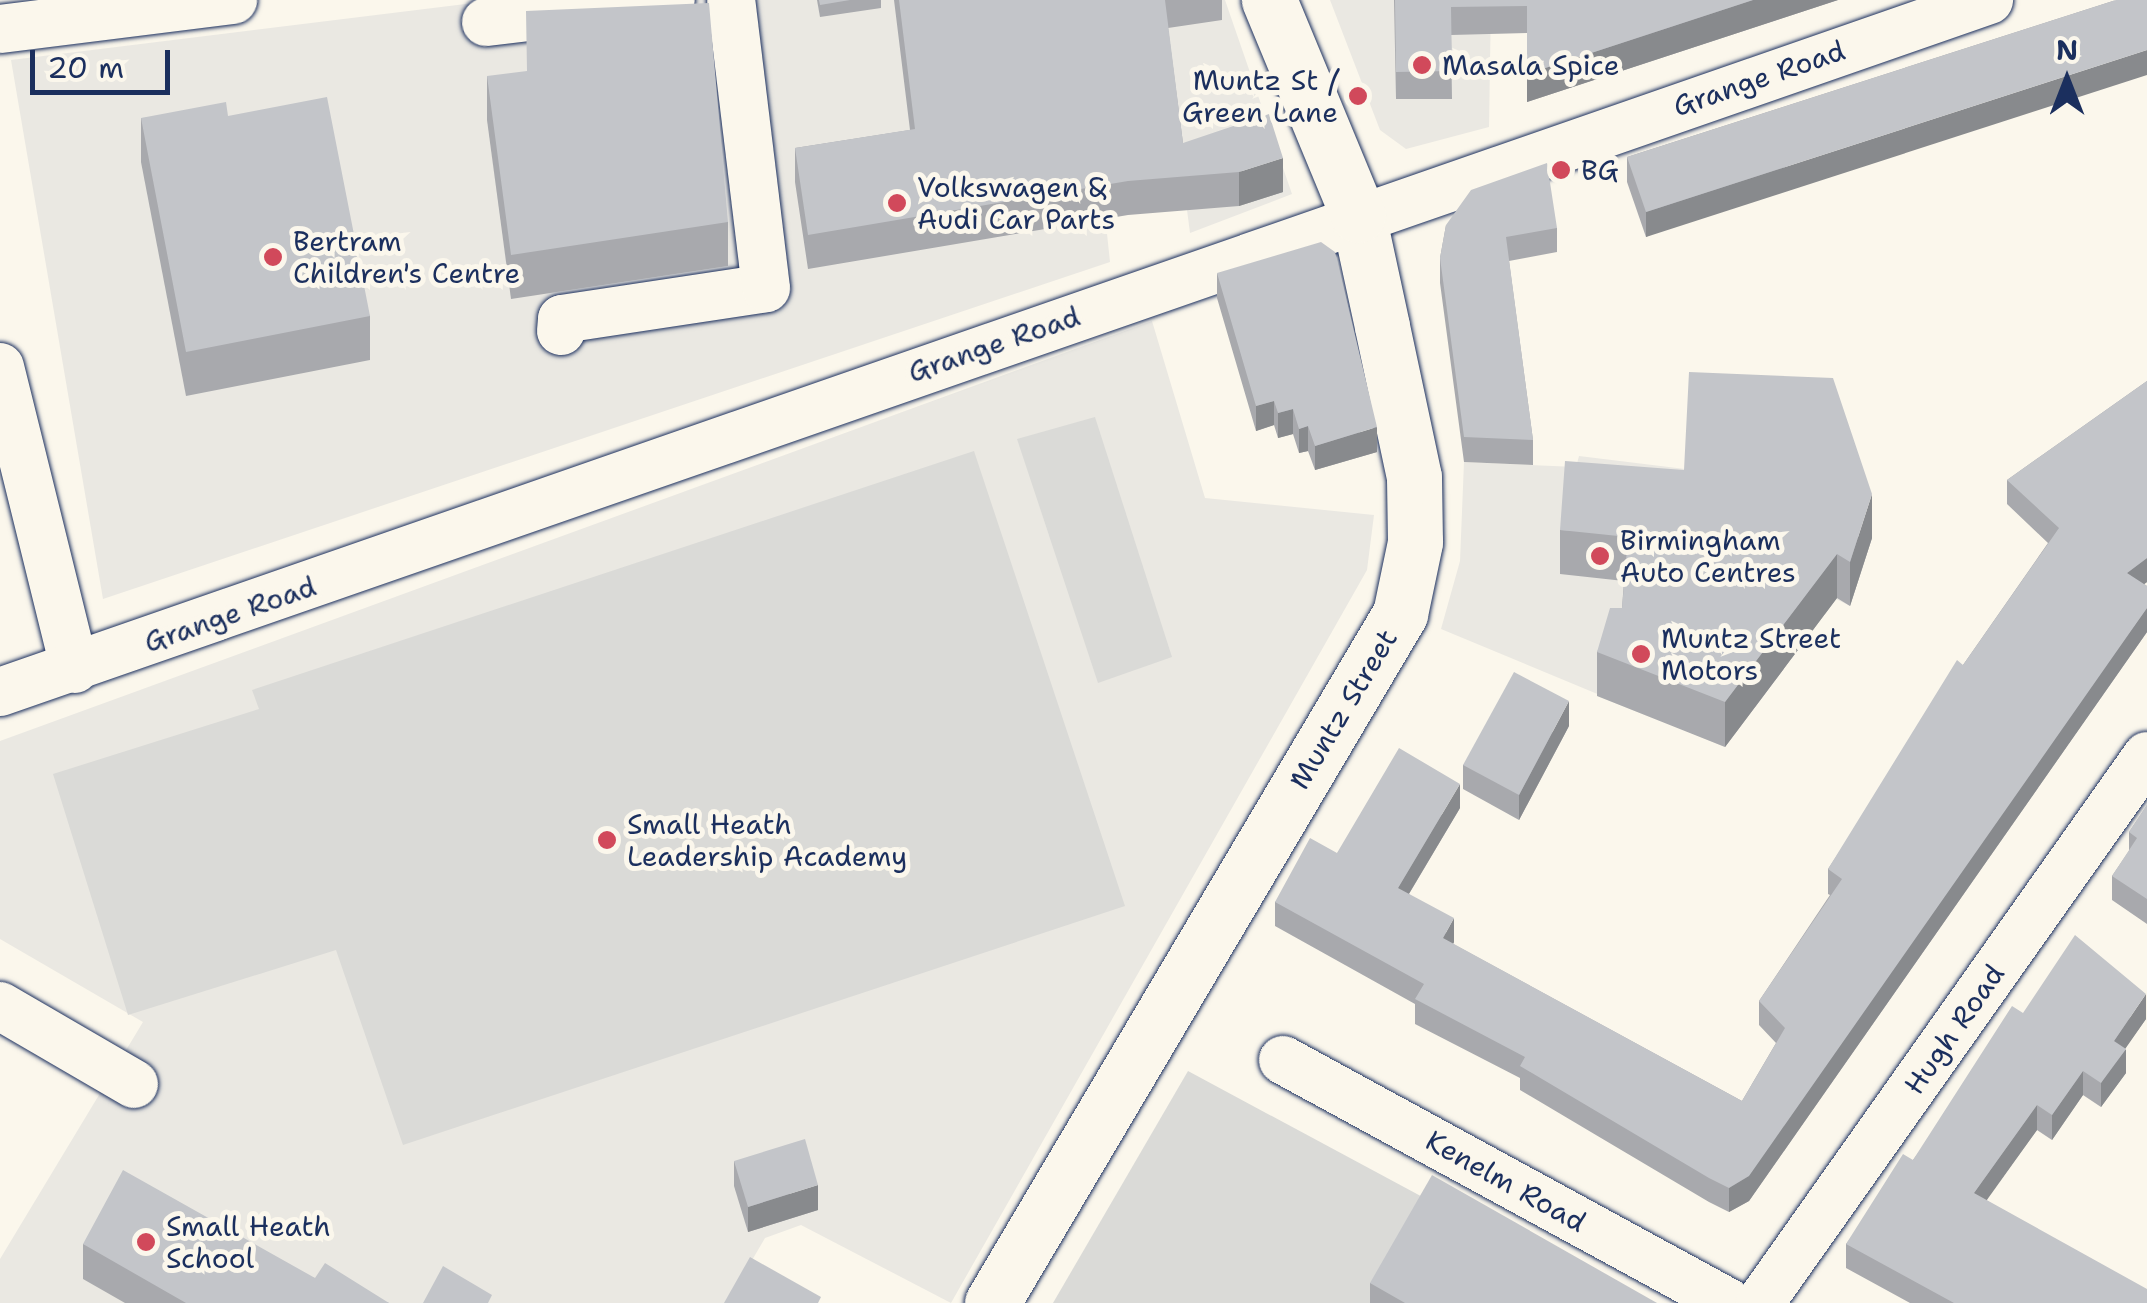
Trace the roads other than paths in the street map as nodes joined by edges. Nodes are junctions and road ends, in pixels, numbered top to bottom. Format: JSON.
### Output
{"nodes":[{"id":1,"x":233,"y":0,"type":"edge"},
{"id":2,"x":670,"y":0,"type":"edge"},
{"id":3,"x":730,"y":0,"type":"edge"},
{"id":4,"x":1269,"y":0,"type":"edge"},
{"id":5,"x":1989,"y":0,"type":"edge"},
{"id":6,"x":486,"y":22,"type":"dead end"},
{"id":7,"x":0,"y":29,"type":"edge"},
{"id":8,"x":1358,"y":215,"type":"junction"},
{"id":9,"x":561,"y":331,"type":"dead end"},
{"id":10,"x":0,"y":367,"type":"edge"},
{"id":11,"x":75,"y":669,"type":"junction"},
{"id":12,"x":0,"y":692,"type":"edge"},
{"id":13,"x":2147,"y":756,"type":"edge"},
{"id":14,"x":0,"y":1006,"type":"edge"},
{"id":15,"x":1283,"y":1060,"type":"dead end"},
{"id":16,"x":134,"y":1084,"type":"dead end"},
{"id":17,"x":992,"y":1303,"type":"edge"},
{"id":18,"x":1729,"y":1303,"type":"edge"},
{"id":19,"x":1760,"y":1303,"type":"edge"}],
"edges":[{"from":1,"to":7,"type":"street"},
{"from":2,"to":6,"type":"street"},
{"from":3,"to":9,"type":"street"},
{"from":4,"to":8,"type":"main road","name":"Muntz Street"},
{"from":5,"to":8,"type":"street","name":"Grange Road"},
{"from":8,"to":11,"type":"street","name":"Grange Road"},
{"from":8,"to":17,"type":"main road","name":"Muntz Street"},
{"from":10,"to":11,"type":"street"},
{"from":11,"to":12,"type":"street","name":"Grange Road"},
{"from":13,"to":19,"type":"street","name":"Hugh Road"},
{"from":14,"to":16,"type":"street"},
{"from":15,"to":18,"type":"street","name":"Kenelm Road"}]}
